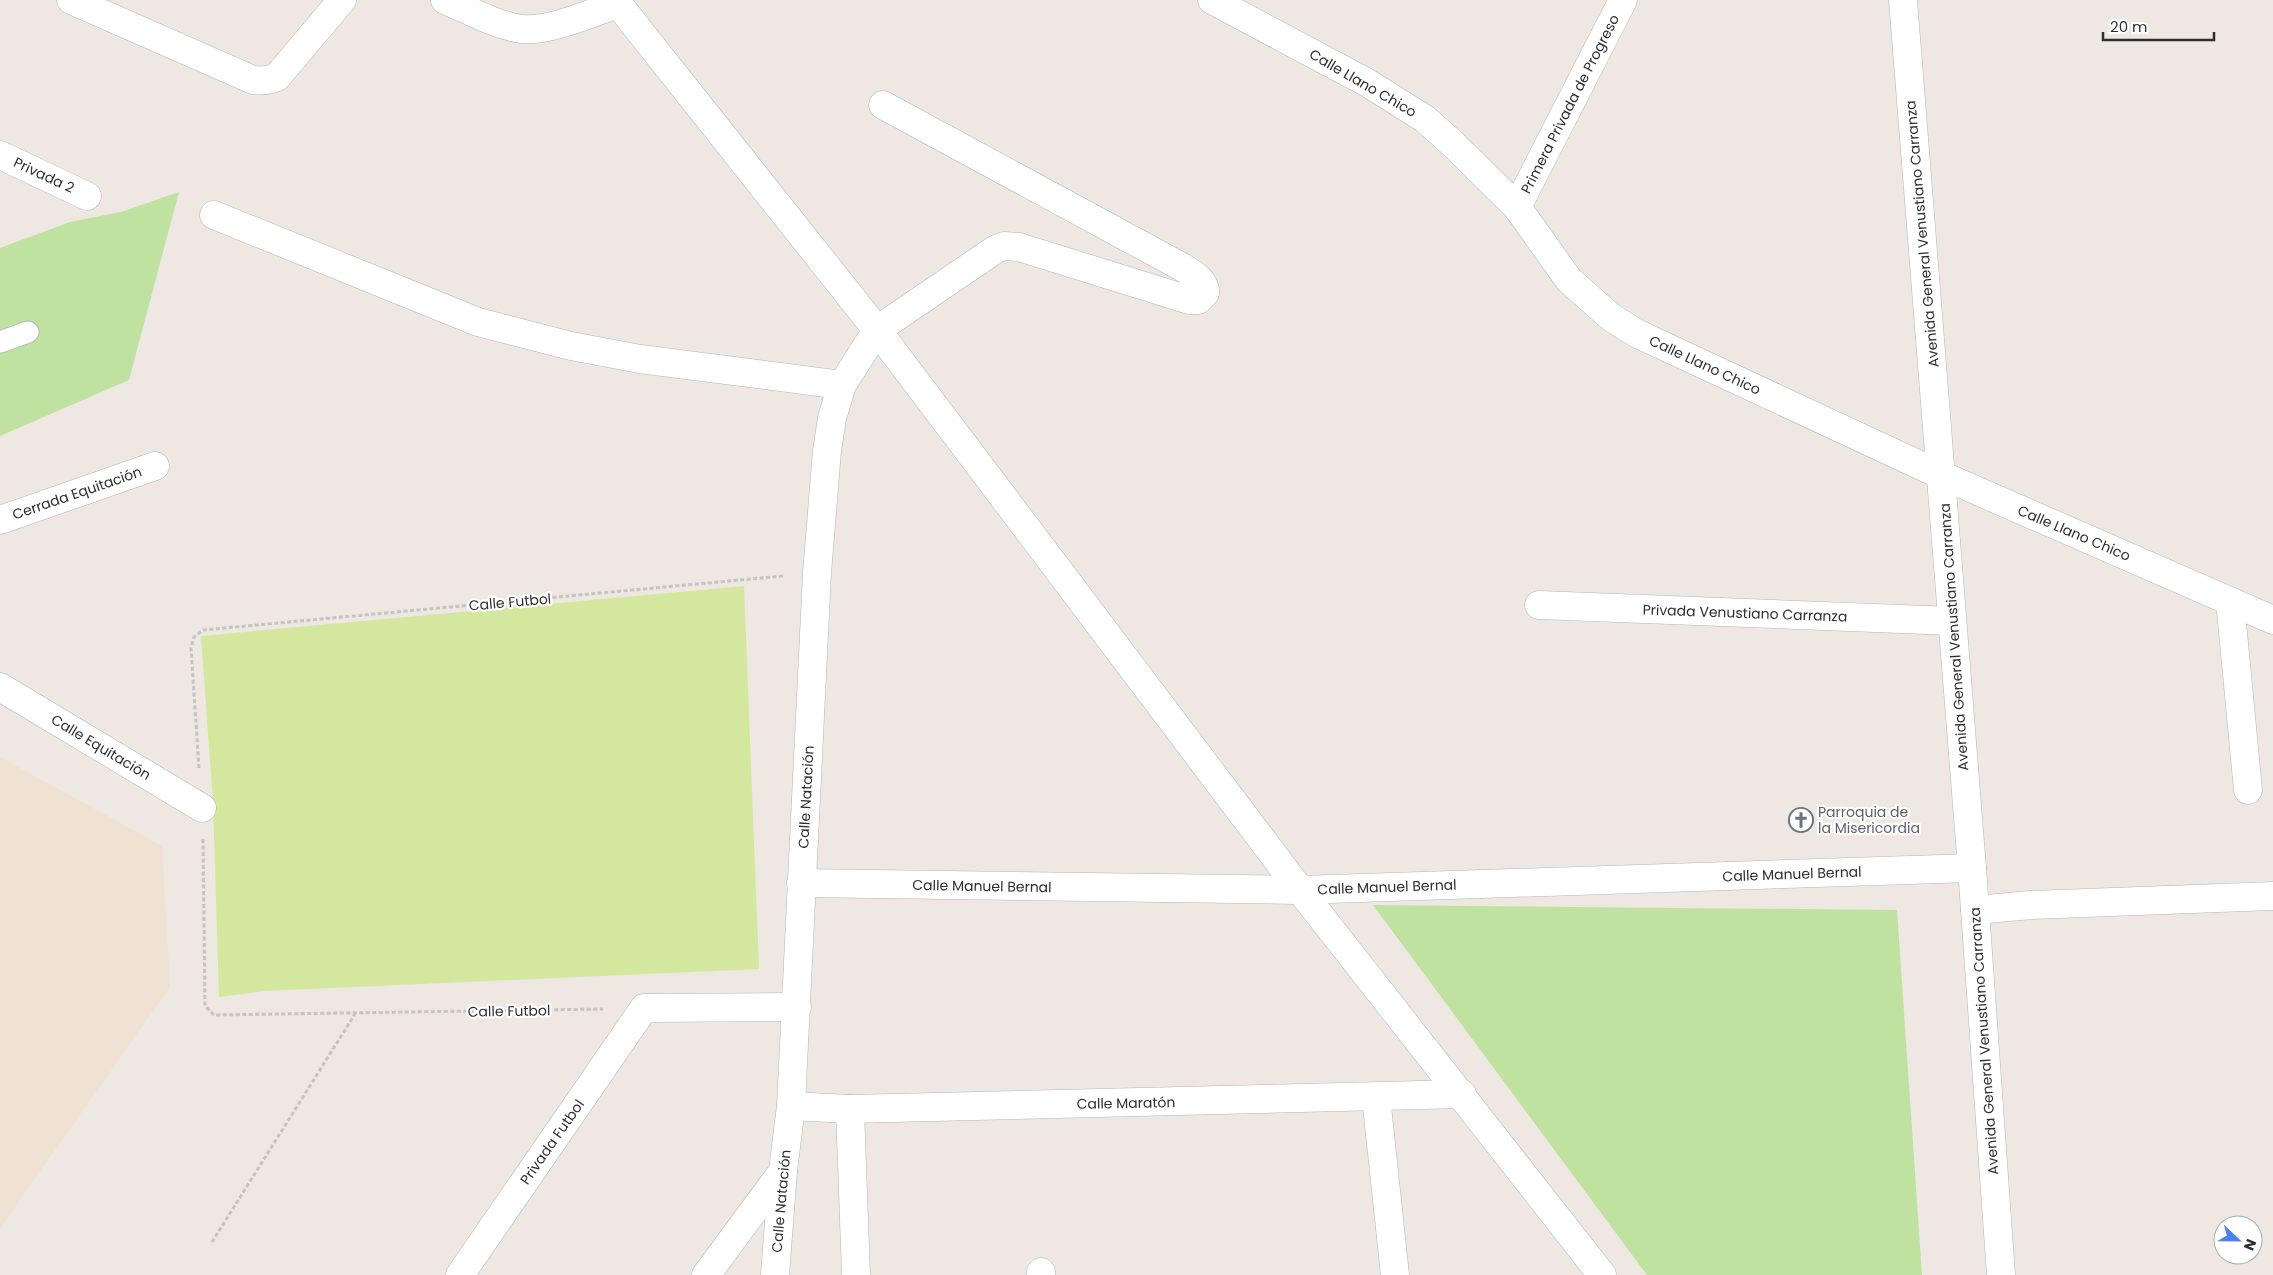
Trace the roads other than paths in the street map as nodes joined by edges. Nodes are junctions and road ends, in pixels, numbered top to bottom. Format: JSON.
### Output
{"nodes":[{"id":1,"x":71,"y":0,"type":"edge"},
{"id":2,"x":342,"y":0,"type":"edge"},
{"id":3,"x":445,"y":0,"type":"edge"},
{"id":4,"x":1212,"y":0,"type":"edge"},
{"id":5,"x":1623,"y":0,"type":"edge"},
{"id":6,"x":1903,"y":0,"type":"edge"},
{"id":7,"x":616,"y":2,"type":"edge"},
{"id":8,"x":883,"y":105,"type":"dead end"},
{"id":9,"x":0,"y":155,"type":"edge"},
{"id":10,"x":87,"y":196,"type":"dead end"},
{"id":11,"x":1516,"y":207,"type":"junction"},
{"id":12,"x":214,"y":216,"type":"dead end"},
{"id":13,"x":877,"y":330,"type":"junction"},
{"id":14,"x":28,"y":332,"type":"dead end"},
{"id":15,"x":0,"y":342,"type":"edge"},
{"id":16,"x":842,"y":385,"type":"junction"},
{"id":17,"x":155,"y":466,"type":"dead end"},
{"id":18,"x":1941,"y":475,"type":"junction"},
{"id":19,"x":0,"y":520,"type":"edge"},
{"id":20,"x":2230,"y":601,"type":"junction"},
{"id":21,"x":1539,"y":605,"type":"dead end"},
{"id":22,"x":2273,"y":620,"type":"edge"},
{"id":23,"x":1952,"y":621,"type":"junction"},
{"id":24,"x":0,"y":686,"type":"edge"},
{"id":25,"x":2248,"y":790,"type":"dead end"},
{"id":26,"x":202,"y":808,"type":"dead end"},
{"id":27,"x":1972,"y":868,"type":"junction"},
{"id":28,"x":801,"y":883,"type":"junction"},
{"id":29,"x":1300,"y":890,"type":"junction"},
{"id":30,"x":2273,"y":896,"type":"edge"},
{"id":31,"x":1975,"y":910,"type":"junction"},
{"id":32,"x":797,"y":1006,"type":"junction"},
{"id":33,"x":1462,"y":1094,"type":"junction"},
{"id":34,"x":1376,"y":1097,"type":"junction"},
{"id":35,"x":791,"y":1106,"type":"junction"},
{"id":36,"x":850,"y":1109,"type":"junction"},
{"id":37,"x":783,"y":1171,"type":"junction"},
{"id":38,"x":460,"y":1275,"type":"edge"},
{"id":39,"x":706,"y":1275,"type":"edge"},
{"id":40,"x":775,"y":1275,"type":"edge"},
{"id":41,"x":856,"y":1275,"type":"edge"},
{"id":42,"x":1395,"y":1275,"type":"edge"},
{"id":43,"x":1602,"y":1275,"type":"edge"},
{"id":44,"x":2001,"y":1275,"type":"edge"}],
"edges":[{"from":1,"to":2,"type":"street"},
{"from":3,"to":7,"type":"street"},
{"from":4,"to":11,"type":"street","name":"Calle Llano Chico"},
{"from":5,"to":11,"type":"street","name":"Primera Privada de Progreso"},
{"from":6,"to":18,"type":"street","name":"Avenida General Venustiano Carranza"},
{"from":7,"to":13,"type":"street"},
{"from":8,"to":13,"type":"street"},
{"from":9,"to":10,"type":"street","name":"Privada 2"},
{"from":11,"to":18,"type":"street","name":"Calle Llano Chico"},
{"from":12,"to":16,"type":"street"},
{"from":13,"to":16,"type":"street","name":"Calle Natación"},
{"from":13,"to":29,"type":"street"},
{"from":14,"to":15,"type":"lane"},
{"from":16,"to":28,"type":"street","name":"Calle Natación"},
{"from":17,"to":19,"type":"street","name":"Cerrada Equitación"},
{"from":18,"to":20,"type":"street","name":"Calle Llano Chico"},
{"from":18,"to":23,"type":"street","name":"Avenida General Venustiano Carranza"},
{"from":20,"to":22,"type":"street","name":"Calle Llano Chico"},
{"from":20,"to":25,"type":"street"},
{"from":21,"to":23,"type":"street","name":"Privada Venustiano Carranza"},
{"from":23,"to":27,"type":"street","name":"Avenida General Venustiano Carranza"},
{"from":24,"to":26,"type":"street","name":"Calle Equitación"},
{"from":27,"to":29,"type":"street","name":"Calle Manuel Bernal"},
{"from":27,"to":31,"type":"street","name":"Avenida General Venustiano Carranza"},
{"from":28,"to":29,"type":"street","name":"Calle Manuel Bernal"},
{"from":28,"to":32,"type":"street","name":"Calle Natación"},
{"from":29,"to":33,"type":"street"},
{"from":30,"to":31,"type":"street"},
{"from":31,"to":44,"type":"street","name":"Avenida General Venustiano Carranza"},
{"from":32,"to":35,"type":"street","name":"Calle Natación"},
{"from":32,"to":38,"type":"street","name":"Privada Futbol"},
{"from":33,"to":34,"type":"street","name":"Calle Maratón"},
{"from":33,"to":43,"type":"street"},
{"from":34,"to":36,"type":"street","name":"Calle Maratón"},
{"from":34,"to":42,"type":"street"},
{"from":35,"to":36,"type":"street","name":"Calle Maratón"},
{"from":35,"to":37,"type":"street","name":"Calle Natación"},
{"from":36,"to":41,"type":"street"},
{"from":37,"to":39,"type":"street"},
{"from":37,"to":40,"type":"street","name":"Calle Natación"}]}
